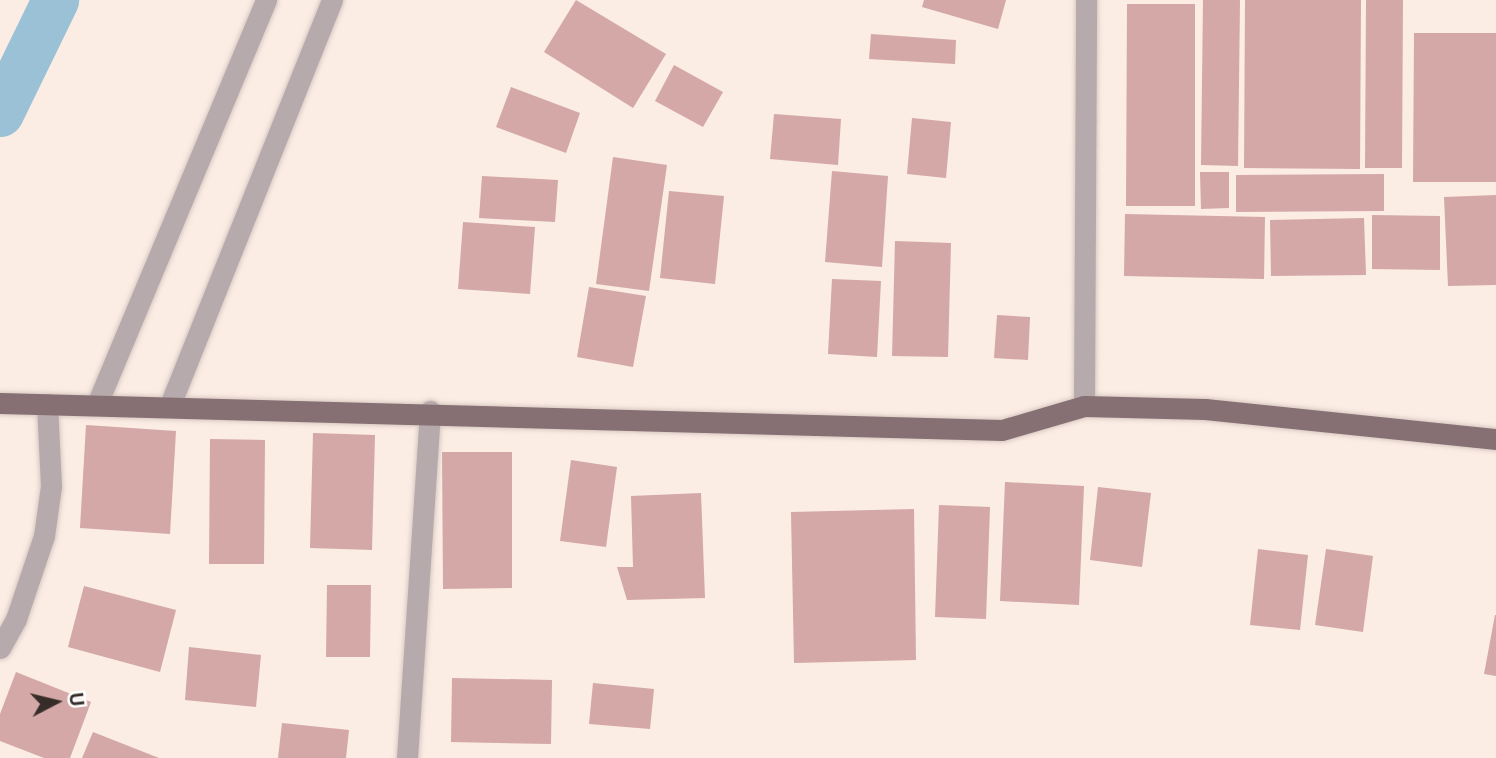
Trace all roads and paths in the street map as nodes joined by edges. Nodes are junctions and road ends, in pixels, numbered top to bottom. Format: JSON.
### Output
{"nodes":[{"id":1,"x":266,"y":0,"type":"edge"},
{"id":2,"x":332,"y":0,"type":"edge"},
{"id":3,"x":1086,"y":0,"type":"edge"},
{"id":4,"x":0,"y":403,"type":"edge"},
{"id":5,"x":47,"y":404,"type":"junction"},
{"id":6,"x":97,"y":404,"type":"junction"},
{"id":7,"x":170,"y":405,"type":"junction"},
{"id":8,"x":1084,"y":406,"type":"junction"},
{"id":9,"x":430,"y":411,"type":"junction"},
{"id":10,"x":1496,"y":439,"type":"edge"},
{"id":11,"x":0,"y":648,"type":"edge"},
{"id":12,"x":407,"y":758,"type":"edge"}],
"edges":[{"from":1,"to":6,"type":"street"},
{"from":2,"to":7,"type":"street"},
{"from":3,"to":8,"type":"street"},
{"from":4,"to":5,"type":"main road"},
{"from":5,"to":6,"type":"main road"},
{"from":5,"to":11,"type":"street"},
{"from":6,"to":7,"type":"main road"},
{"from":7,"to":9,"type":"main road"},
{"from":8,"to":9,"type":"main road"},
{"from":8,"to":10,"type":"main road"},
{"from":9,"to":12,"type":"street"}]}
